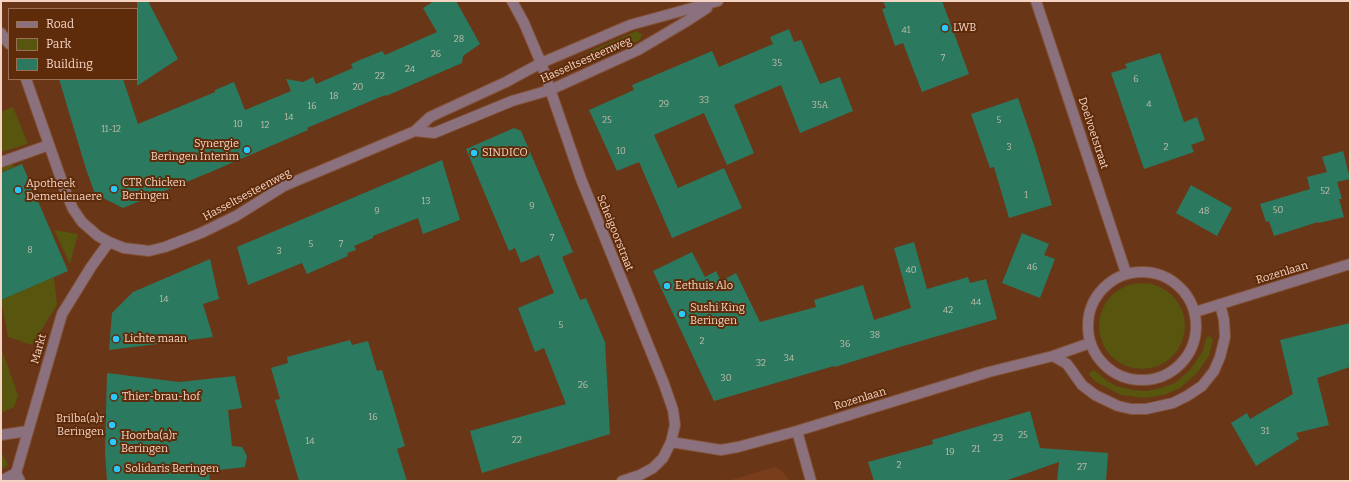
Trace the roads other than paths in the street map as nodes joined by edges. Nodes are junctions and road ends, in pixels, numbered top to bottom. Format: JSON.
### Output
{"nodes":[{"id":1,"x":512,"y":1,"type":"edge"},
{"id":2,"x":1036,"y":1,"type":"edge"},
{"id":3,"x":716,"y":2,"type":"edge"},
{"id":4,"x":1,"y":33,"type":"edge"},
{"id":5,"x":8,"y":43,"type":"edge"},
{"id":6,"x":540,"y":63,"type":"junction"},
{"id":7,"x":26,"y":80,"type":"edge"},
{"id":8,"x":550,"y":90,"type":"junction"},
{"id":9,"x":415,"y":131,"type":"junction"},
{"id":10,"x":48,"y":145,"type":"junction"},
{"id":11,"x":1,"y":162,"type":"edge"},
{"id":12,"x":109,"y":242,"type":"junction"},
{"id":13,"x":1350,"y":264,"type":"edge"},
{"id":14,"x":1126,"y":273,"type":"junction"},
{"id":15,"x":1220,"y":304,"type":"junction"},
{"id":16,"x":1195,"y":312,"type":"junction"},
{"id":17,"x":1090,"y":343,"type":"junction"},
{"id":18,"x":1053,"y":356,"type":"junction"},
{"id":19,"x":28,"y":431,"type":"junction"},
{"id":20,"x":797,"y":431,"type":"junction"},
{"id":21,"x":1,"y":435,"type":"edge"},
{"id":22,"x":671,"y":442,"type":"junction"},
{"id":23,"x":18,"y":477,"type":"edge"},
{"id":24,"x":1,"y":481,"type":"edge"},
{"id":25,"x":622,"y":481,"type":"edge"},
{"id":26,"x":810,"y":481,"type":"edge"}],
"edges":[{"from":1,"to":6,"type":"street","name":"Scheigoorstraat"},
{"from":2,"to":14,"type":"street","name":"Doelvoetstraat"},
{"from":3,"to":6,"type":"street","name":"Hasseltsesteenweg"},
{"from":3,"to":8,"type":"street","name":"Hasseltsesteenweg"},
{"from":4,"to":5,"type":"street"},
{"from":6,"to":8,"type":"street","name":"Scheigoorstraat"},
{"from":6,"to":9,"type":"street","name":"Hasseltsesteenweg"},
{"from":7,"to":10,"type":"street","name":"Hasseltsesteenweg"},
{"from":8,"to":9,"type":"street","name":"Hasseltsesteenweg"},
{"from":8,"to":22,"type":"street","name":"Scheigoorstraat"},
{"from":9,"to":12,"type":"street","name":"Hasseltsesteenweg"},
{"from":10,"to":11,"type":"street"},
{"from":10,"to":12,"type":"street","name":"Hasseltsesteenweg"},
{"from":12,"to":19,"type":"street","name":"Markt"},
{"from":13,"to":15,"type":"street","name":"Rozenlaan"},
{"from":14,"to":16,"type":"street"},
{"from":14,"to":17,"type":"street"},
{"from":15,"to":16,"type":"street","name":"Rozenlaan"},
{"from":15,"to":18,"type":"street"},
{"from":16,"to":17,"type":"street"},
{"from":17,"to":18,"type":"street","name":"Rozenlaan"},
{"from":18,"to":20,"type":"street","name":"Rozenlaan"},
{"from":19,"to":21,"type":"street"},
{"from":19,"to":23,"type":"street","name":"Markt"},
{"from":20,"to":22,"type":"street","name":"Rozenlaan"},
{"from":20,"to":26,"type":"street"},
{"from":22,"to":25,"type":"street"},
{"from":23,"to":24,"type":"street","name":"Markt"}]}
